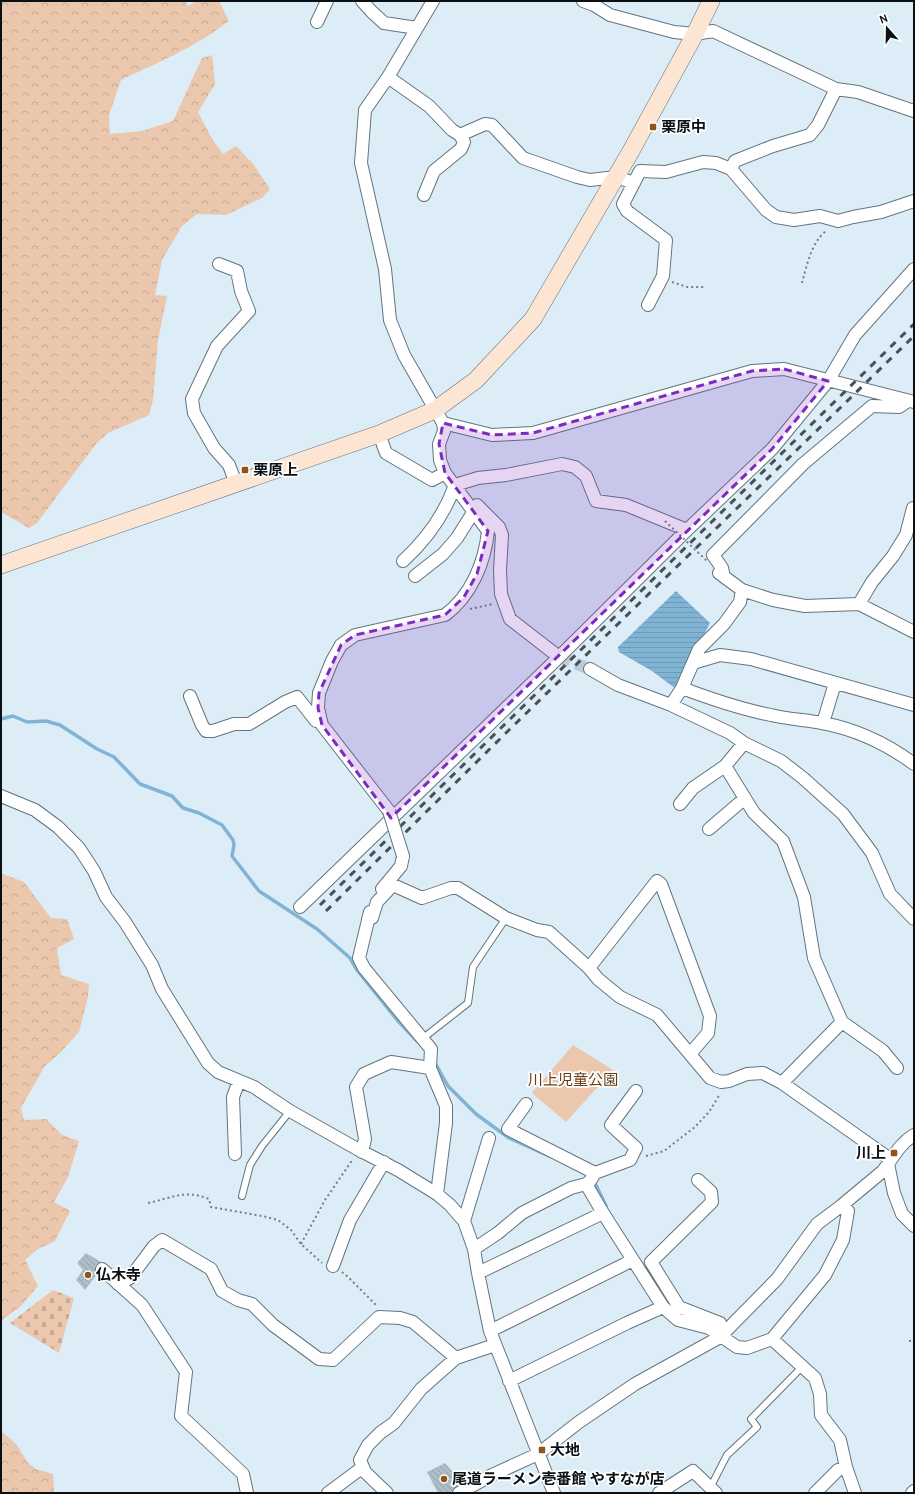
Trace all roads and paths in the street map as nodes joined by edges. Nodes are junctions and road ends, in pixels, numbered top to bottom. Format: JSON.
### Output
{"nodes":[{"id":1,"x":327,"y":1,"type":"edge"},
{"id":2,"x":362,"y":1,"type":"edge"},
{"id":3,"x":433,"y":1,"type":"edge"},
{"id":4,"x":584,"y":1,"type":"edge"},
{"id":5,"x":711,"y":1,"type":"edge"},
{"id":6,"x":317,"y":22,"type":"dead end"},
{"id":7,"x":416,"y":28,"type":"junction"},
{"id":8,"x":696,"y":34,"type":"junction"},
{"id":9,"x":388,"y":77,"type":"junction"},
{"id":10,"x":836,"y":89,"type":"junction"},
{"id":11,"x":914,"y":111,"type":"edge"},
{"id":12,"x":460,"y":135,"type":"junction"},
{"id":13,"x":731,"y":169,"type":"junction"},
{"id":14,"x":616,"y":177,"type":"junction"},
{"id":15,"x":634,"y":183,"type":"junction"},
{"id":16,"x":424,"y":196,"type":"dead end"},
{"id":17,"x":914,"y":201,"type":"edge"},
{"id":18,"x":838,"y":221,"type":"junction"},
{"id":19,"x":218,"y":264,"type":"dead end"},
{"id":20,"x":914,"y":269,"type":"edge"},
{"id":21,"x":663,"y":276,"type":"junction"},
{"id":22,"x":802,"y":283,"type":"dead end"},
{"id":23,"x":705,"y":287,"type":"dead end"},
{"id":24,"x":648,"y":305,"type":"dead end"},
{"id":25,"x":828,"y":380,"type":"junction"},
{"id":26,"x":911,"y":401,"type":"edge"},
{"id":27,"x":439,"y":417,"type":"junction"},
{"id":28,"x":379,"y":434,"type":"junction"},
{"id":29,"x":446,"y":473,"type":"junction"},
{"id":30,"x":236,"y":484,"type":"junction"},
{"id":31,"x":455,"y":485,"type":"junction"},
{"id":32,"x":913,"y":508,"type":"edge"},
{"id":33,"x":473,"y":509,"type":"junction"},
{"id":34,"x":665,"y":521,"type":"junction"},
{"id":35,"x":687,"y":530,"type":"junction"},
{"id":36,"x":403,"y":561,"type":"dead end"},
{"id":37,"x":707,"y":561,"type":"dead end"},
{"id":38,"x":1,"y":565,"type":"edge"},
{"id":39,"x":415,"y":576,"type":"dead end"},
{"id":40,"x":742,"y":590,"type":"junction"},
{"id":41,"x":503,"y":601,"type":"junction"},
{"id":42,"x":859,"y":604,"type":"junction"},
{"id":43,"x":453,"y":609,"type":"junction"},
{"id":44,"x":914,"y":632,"type":"edge"},
{"id":45,"x":559,"y":657,"type":"junction"},
{"id":46,"x":693,"y":663,"type":"junction"},
{"id":47,"x":590,"y":669,"type":"tunnel mouth"},
{"id":48,"x":835,"y":682,"type":"junction"},
{"id":49,"x":682,"y":688,"type":"junction"},
{"id":50,"x":190,"y":696,"type":"dead end"},
{"id":51,"x":671,"y":705,"type":"junction"},
{"id":52,"x":914,"y":705,"type":"edge"},
{"id":53,"x":321,"y":721,"type":"junction"},
{"id":54,"x":823,"y":723,"type":"junction"},
{"id":55,"x":744,"y":743,"type":"junction"},
{"id":56,"x":914,"y":764,"type":"edge"},
{"id":57,"x":725,"y":766,"type":"junction"},
{"id":58,"x":1,"y":796,"type":"edge"},
{"id":59,"x":744,"y":799,"type":"junction"},
{"id":60,"x":680,"y":804,"type":"dead end"},
{"id":61,"x":709,"y":829,"type":"dead end"},
{"id":62,"x":300,"y":907,"type":"dead end"},
{"id":63,"x":368,"y":918,"type":"junction"},
{"id":64,"x":506,"y":918,"type":"junction"},
{"id":65,"x":914,"y":919,"type":"edge"},
{"id":66,"x":589,"y":968,"type":"junction"},
{"id":67,"x":842,"y":1022,"type":"junction"},
{"id":68,"x":422,"y":1039,"type":"junction"},
{"id":69,"x":690,"y":1054,"type":"junction"},
{"id":70,"x":430,"y":1060,"type":"junction"},
{"id":71,"x":897,"y":1068,"type":"dead end"},
{"id":72,"x":239,"y":1081,"type":"junction"},
{"id":73,"x":729,"y":1081,"type":"junction"},
{"id":74,"x":782,"y":1083,"type":"junction"},
{"id":75,"x":636,"y":1091,"type":"dead end"},
{"id":76,"x":526,"y":1104,"type":"dead end"},
{"id":77,"x":290,"y":1110,"type":"junction"},
{"id":78,"x":914,"y":1135,"type":"edge"},
{"id":79,"x":489,"y":1138,"type":"dead end"},
{"id":80,"x":361,"y":1151,"type":"junction"},
{"id":81,"x":235,"y":1154,"type":"dead end"},
{"id":82,"x":630,"y":1160,"type":"junction"},
{"id":83,"x":384,"y":1162,"type":"junction"},
{"id":84,"x":889,"y":1162,"type":"junction"},
{"id":85,"x":591,"y":1178,"type":"junction"},
{"id":86,"x":698,"y":1180,"type":"dead end"},
{"id":87,"x":437,"y":1194,"type":"junction"},
{"id":88,"x":242,"y":1196,"type":"dead end"},
{"id":89,"x":148,"y":1203,"type":"dead end"},
{"id":90,"x":841,"y":1206,"type":"junction"},
{"id":91,"x":603,"y":1214,"type":"junction"},
{"id":92,"x":464,"y":1221,"type":"junction"},
{"id":93,"x":914,"y":1226,"type":"edge"},
{"id":94,"x":301,"y":1244,"type":"junction"},
{"id":95,"x":474,"y":1249,"type":"junction"},
{"id":96,"x":633,"y":1260,"type":"junction"},
{"id":97,"x":333,"y":1266,"type":"junction"},
{"id":98,"x":102,"y":1269,"type":"dead end"},
{"id":99,"x":478,"y":1273,"type":"junction"},
{"id":100,"x":118,"y":1284,"type":"junction"},
{"id":101,"x":663,"y":1308,"type":"junction"},
{"id":102,"x":379,"y":1317,"type":"junction"},
{"id":103,"x":720,"y":1323,"type":"junction"},
{"id":104,"x":733,"y":1324,"type":"junction"},
{"id":105,"x":490,"y":1332,"type":"junction"},
{"id":106,"x":720,"y":1337,"type":"junction"},
{"id":107,"x":772,"y":1339,"type":"junction"},
{"id":108,"x":909,"y":1341,"type":"dead end"},
{"id":109,"x":914,"y":1341,"type":"edge"},
{"id":110,"x":495,"y":1345,"type":"junction"},
{"id":111,"x":456,"y":1358,"type":"junction"},
{"id":112,"x":802,"y":1367,"type":"junction"},
{"id":113,"x":509,"y":1381,"type":"junction"},
{"id":114,"x":538,"y":1454,"type":"junction"},
{"id":115,"x":363,"y":1467,"type":"junction"},
{"id":116,"x":846,"y":1467,"type":"junction"},
{"id":117,"x":713,"y":1490,"type":"edge"},
{"id":118,"x":914,"y":1491,"type":"edge"},
{"id":119,"x":247,"y":1493,"type":"edge"},
{"id":120,"x":328,"y":1493,"type":"edge"},
{"id":121,"x":387,"y":1493,"type":"edge"},
{"id":122,"x":459,"y":1493,"type":"edge"},
{"id":123,"x":554,"y":1493,"type":"edge"},
{"id":124,"x":660,"y":1493,"type":"edge"},
{"id":125,"x":815,"y":1493,"type":"edge"},
{"id":126,"x":855,"y":1493,"type":"edge"},
{"id":127,"x":912,"y":1493,"type":"edge"}],
"edges":[{"from":1,"to":6,"type":"street"},
{"from":2,"to":7,"type":"street"},
{"from":3,"to":7,"type":"street"},
{"from":4,"to":8,"type":"street"},
{"from":5,"to":8,"type":"street"},
{"from":7,"to":9,"type":"street"},
{"from":8,"to":10,"type":"street"},
{"from":8,"to":14,"type":"street"},
{"from":9,"to":12,"type":"street"},
{"from":9,"to":27,"type":"street"},
{"from":10,"to":11,"type":"street"},
{"from":10,"to":13,"type":"street"},
{"from":12,"to":14,"type":"street"},
{"from":12,"to":16,"type":"street"},
{"from":13,"to":15,"type":"street"},
{"from":13,"to":18,"type":"street"},
{"from":14,"to":15,"type":"street"},
{"from":14,"to":27,"type":"street"},
{"from":15,"to":21,"type":"street"},
{"from":17,"to":18,"type":"street"},
{"from":18,"to":22,"type":"path"},
{"from":19,"to":30,"type":"street"},
{"from":20,"to":25,"type":"street"},
{"from":21,"to":23,"type":"path"},
{"from":21,"to":24,"type":"street"},
{"from":25,"to":26,"type":"street"},
{"from":25,"to":27,"type":"street"},
{"from":25,"to":35,"type":"street"},
{"from":26,"to":40,"type":"street"},
{"from":27,"to":28,"type":"street"},
{"from":27,"to":29,"type":"street"},
{"from":28,"to":29,"type":"street"},
{"from":28,"to":30,"type":"street"},
{"from":29,"to":31,"type":"street"},
{"from":30,"to":38,"type":"street"},
{"from":31,"to":33,"type":"street"},
{"from":31,"to":34,"type":"street"},
{"from":31,"to":36,"type":"street"},
{"from":32,"to":42,"type":"street"},
{"from":33,"to":39,"type":"street"},
{"from":33,"to":41,"type":"street"},
{"from":33,"to":43,"type":"street"},
{"from":34,"to":35,"type":"street"},
{"from":34,"to":37,"type":"path","bridge":true},
{"from":35,"to":45,"type":"street"},
{"from":40,"to":42,"type":"street"},
{"from":40,"to":46,"type":"street"},
{"from":41,"to":43,"type":"path"},
{"from":41,"to":45,"type":"street"},
{"from":42,"to":44,"type":"street"},
{"from":43,"to":53,"type":"street"},
{"from":45,"to":62,"type":"street"},
{"from":46,"to":48,"type":"street"},
{"from":46,"to":49,"type":"street"},
{"from":47,"to":51,"type":"street"},
{"from":48,"to":52,"type":"street"},
{"from":48,"to":54,"type":"street"},
{"from":49,"to":51,"type":"street"},
{"from":49,"to":54,"type":"street"},
{"from":50,"to":53,"type":"street"},
{"from":51,"to":55,"type":"street"},
{"from":53,"to":63,"type":"street","bridge":true},
{"from":54,"to":56,"type":"street"},
{"from":55,"to":57,"type":"street"},
{"from":55,"to":65,"type":"street"},
{"from":57,"to":59,"type":"street"},
{"from":57,"to":60,"type":"street"},
{"from":58,"to":72,"type":"street"},
{"from":59,"to":61,"type":"street"},
{"from":59,"to":67,"type":"street"},
{"from":63,"to":64,"type":"street"},
{"from":63,"to":68,"type":"street"},
{"from":64,"to":66,"type":"street"},
{"from":64,"to":68,"type":"lane"},
{"from":66,"to":69,"type":"street"},
{"from":66,"to":69,"type":"street"},
{"from":67,"to":71,"type":"street"},
{"from":67,"to":74,"type":"street"},
{"from":68,"to":70,"type":"street"},
{"from":69,"to":73,"type":"street"},
{"from":70,"to":80,"type":"street"},
{"from":70,"to":87,"type":"street"},
{"from":72,"to":77,"type":"street"},
{"from":72,"to":81,"type":"street"},
{"from":73,"to":74,"type":"street"},
{"from":73,"to":82,"type":"path"},
{"from":74,"to":84,"type":"street"},
{"from":75,"to":82,"type":"street"},
{"from":76,"to":85,"type":"street"},
{"from":77,"to":80,"type":"street"},
{"from":77,"to":88,"type":"lane"},
{"from":78,"to":84,"type":"street"},
{"from":79,"to":92,"type":"street"},
{"from":80,"to":83,"type":"street"},
{"from":80,"to":94,"type":"path"},
{"from":82,"to":85,"type":"street"},
{"from":83,"to":87,"type":"street"},
{"from":83,"to":97,"type":"street"},
{"from":84,"to":90,"type":"street"},
{"from":84,"to":93,"type":"street"},
{"from":85,"to":91,"type":"street"},
{"from":85,"to":95,"type":"street"},
{"from":86,"to":103,"type":"street"},
{"from":87,"to":92,"type":"street"},
{"from":89,"to":94,"type":"path"},
{"from":90,"to":104,"type":"street"},
{"from":90,"to":107,"type":"street"},
{"from":91,"to":96,"type":"street"},
{"from":91,"to":99,"type":"street"},
{"from":92,"to":95,"type":"street"},
{"from":94,"to":97,"type":"path"},
{"from":95,"to":99,"type":"street"},
{"from":96,"to":101,"type":"street"},
{"from":96,"to":105,"type":"street"},
{"from":97,"to":102,"type":"path"},
{"from":98,"to":100,"type":"street"},
{"from":99,"to":105,"type":"street"},
{"from":100,"to":102,"type":"street"},
{"from":100,"to":119,"type":"street"},
{"from":101,"to":106,"type":"street"},
{"from":101,"to":113,"type":"street"},
{"from":102,"to":111,"type":"street"},
{"from":103,"to":104,"type":"street"},
{"from":103,"to":106,"type":"street"},
{"from":104,"to":106,"type":"street"},
{"from":105,"to":110,"type":"street"},
{"from":106,"to":107,"type":"street"},
{"from":106,"to":114,"type":"street"},
{"from":107,"to":112,"type":"street"},
{"from":108,"to":109,"type":"path"},
{"from":110,"to":111,"type":"street"},
{"from":110,"to":113,"type":"street"},
{"from":111,"to":115,"type":"street"},
{"from":112,"to":116,"type":"street"},
{"from":112,"to":117,"type":"lane"},
{"from":113,"to":114,"type":"street"},
{"from":114,"to":122,"type":"street"},
{"from":114,"to":123,"type":"street"},
{"from":115,"to":120,"type":"street"},
{"from":115,"to":121,"type":"street"},
{"from":116,"to":125,"type":"street"},
{"from":116,"to":126,"type":"street"},
{"from":117,"to":124,"type":"street"},
{"from":118,"to":127,"type":"street"}]}
